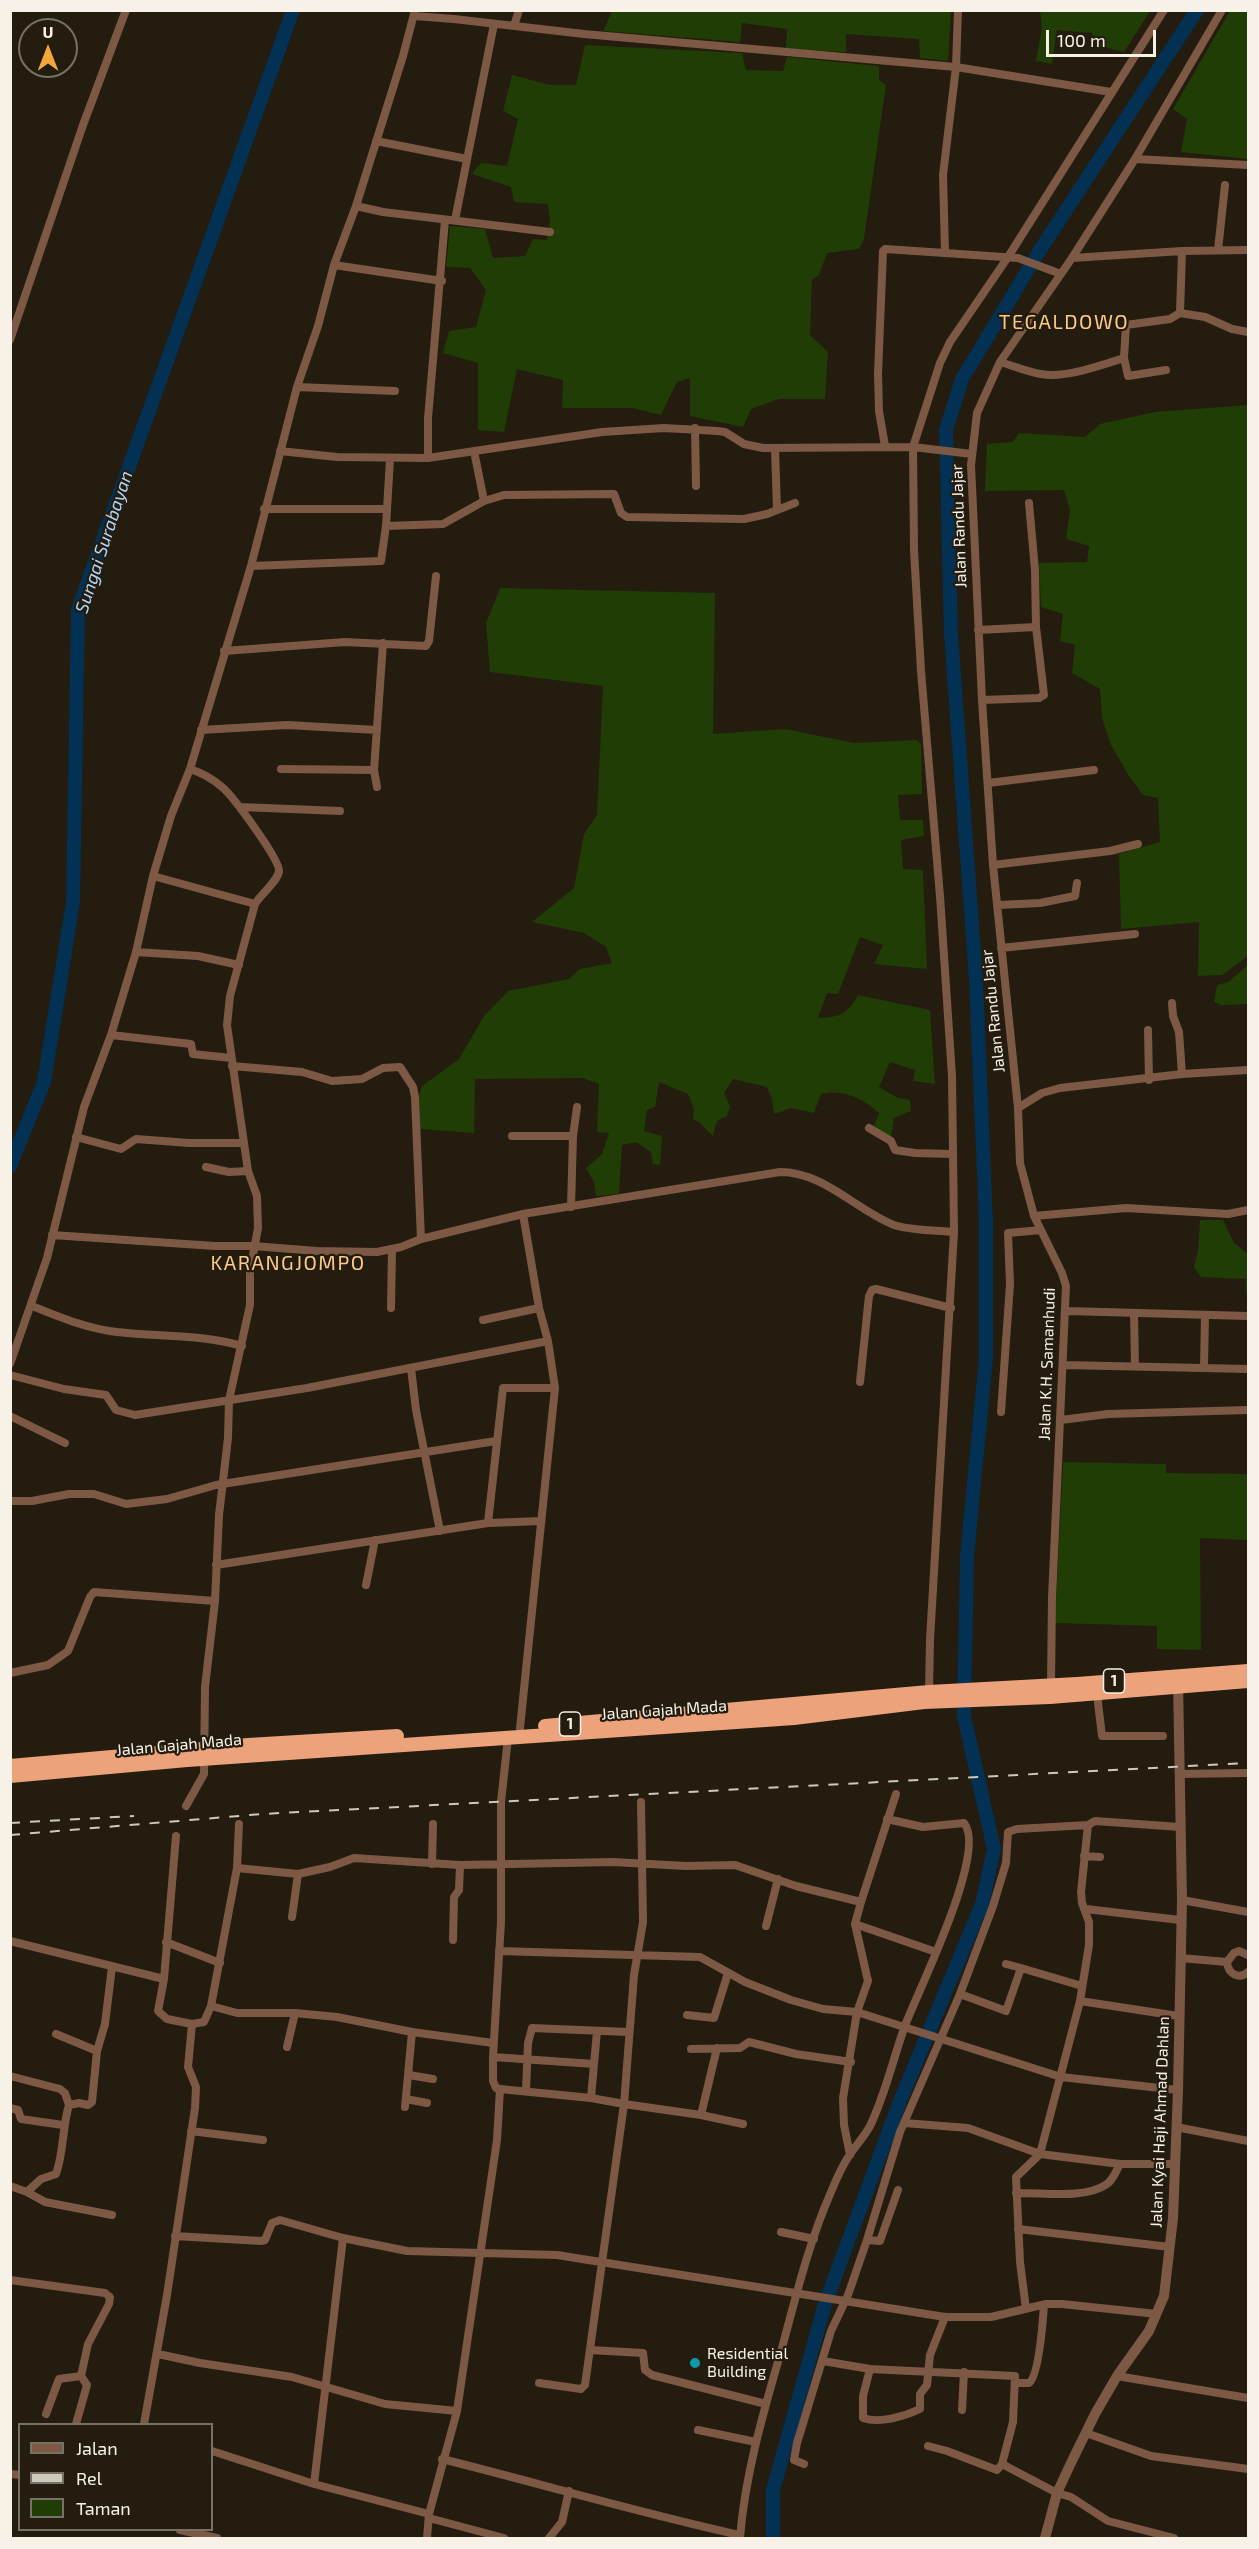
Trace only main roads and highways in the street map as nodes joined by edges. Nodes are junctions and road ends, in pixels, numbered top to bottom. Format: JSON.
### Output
{"nodes":[{"id":1,"x":1248,"y":1671,"type":"edge"},
{"id":2,"x":1248,"y":1681,"type":"edge"},
{"id":3,"x":1178,"y":1682,"type":"junction"},
{"id":4,"x":979,"y":1694,"type":"junction"},
{"id":5,"x":946,"y":1696,"type":"junction"},
{"id":6,"x":196,"y":1754,"type":"junction"},
{"id":7,"x":10,"y":1766,"type":"edge"},
{"id":8,"x":10,"y":1776,"type":"edge"}],
"edges":[{"from":1,"to":3,"type":"highway","name":"Jalan Gajah Mada","number":"1"},
{"from":2,"to":3,"type":"highway","name":"Jalan Gajah Mada","number":"1"},
{"from":3,"to":4,"type":"highway","name":"Jalan Gajah Mada","number":"1"},
{"from":3,"to":4,"type":"highway","name":"Jalan Gajah Mada","number":"1"},
{"from":4,"to":5,"type":"highway","name":"Jalan Gajah Mada","number":"1"},
{"from":5,"to":6,"type":"highway","name":"Jalan Gajah Mada","number":"1"},
{"from":5,"to":6,"type":"highway","name":"Jalan Gajah Mada","number":"1"},
{"from":6,"to":7,"type":"highway","name":"Jalan Gajah Mada","number":"1"},
{"from":6,"to":8,"type":"highway","name":"Jalan Gajah Mada","number":"1"}]}
